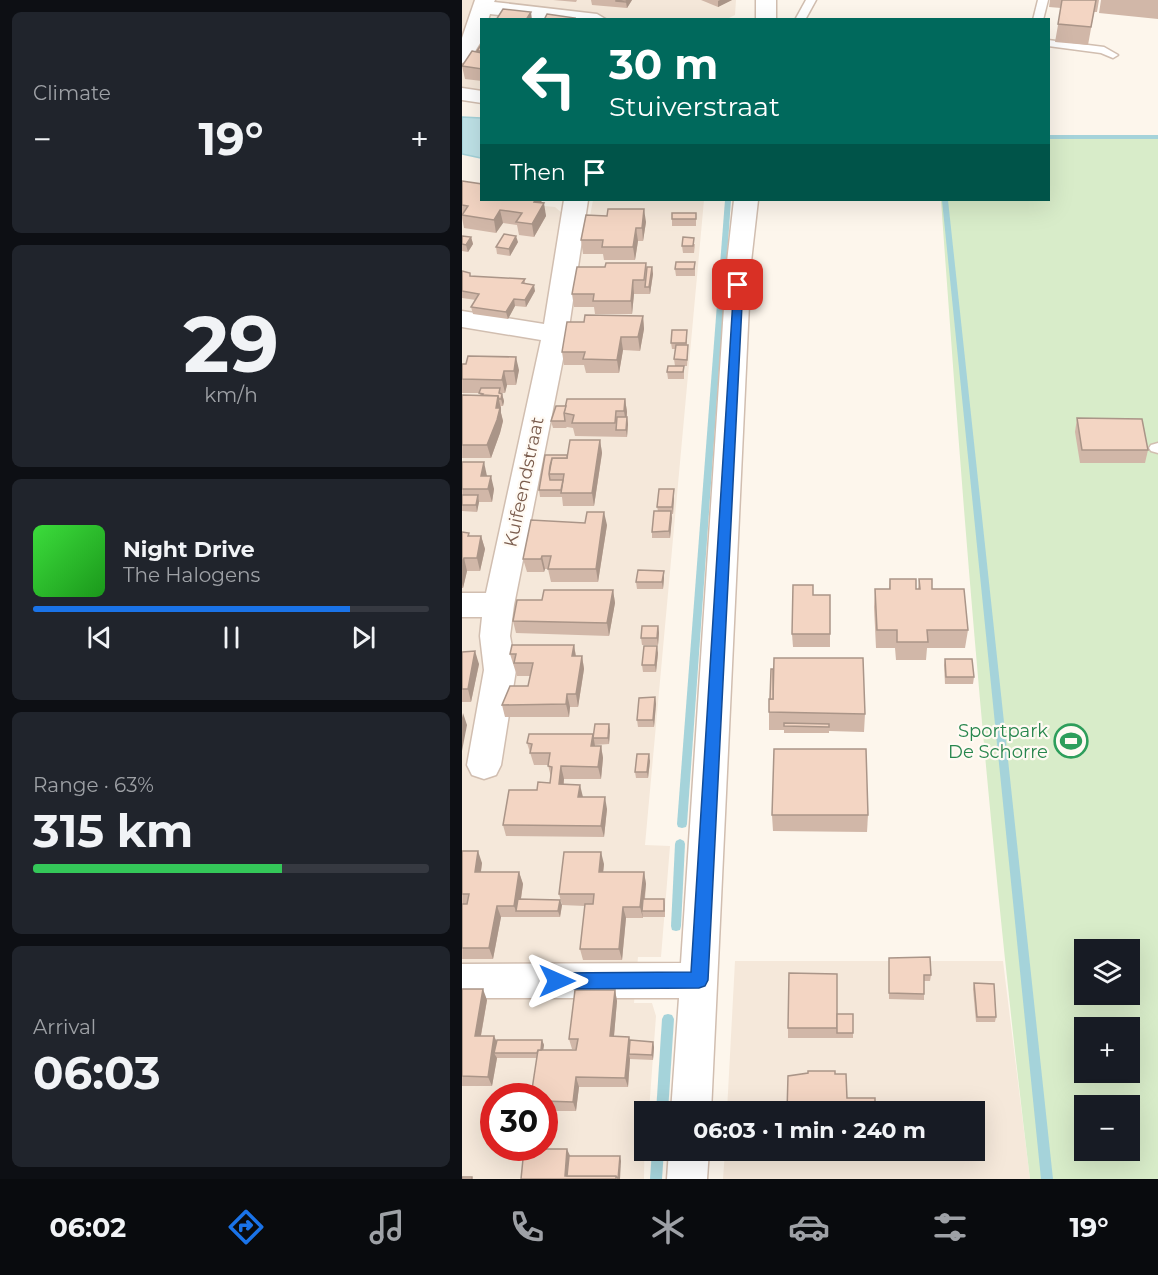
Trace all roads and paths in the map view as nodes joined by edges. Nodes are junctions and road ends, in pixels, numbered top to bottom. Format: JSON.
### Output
{"nodes":[{"id":1,"x":766,"y":0,"type":"edge"},
{"id":2,"x":811,"y":0,"type":"edge"},
{"id":3,"x":1043,"y":0,"type":"edge"},
{"id":4,"x":484,"y":4,"type":"edge"},
{"id":5,"x":583,"y":18,"type":"edge"},
{"id":6,"x":766,"y":18,"type":"edge"},
{"id":7,"x":801,"y":18,"type":"edge"},
{"id":8,"x":1038,"y":18,"type":"edge"},
{"id":9,"x":1050,"y":43,"type":"edge"},
{"id":10,"x":1113,"y":55,"type":"dead end"},
{"id":11,"x":462,"y":57,"type":"edge"},
{"id":12,"x":462,"y":94,"type":"edge"},
{"id":13,"x":480,"y":97,"type":"edge"},
{"id":14,"x":576,"y":201,"type":"edge"},
{"id":15,"x":746,"y":201,"type":"edge"},
{"id":16,"x":462,"y":319,"type":"edge"},
{"id":17,"x":555,"y":334,"type":"junction"},
{"id":18,"x":462,"y":605,"type":"edge"},
{"id":19,"x":499,"y":605,"type":"junction"},
{"id":20,"x":484,"y":765,"type":"dead end"},
{"id":21,"x":699,"y":980,"type":"junction"},
{"id":22,"x":462,"y":981,"type":"edge"},
{"id":23,"x":692,"y":1101,"type":"edge"},
{"id":24,"x":688,"y":1161,"type":"edge"},
{"id":25,"x":687,"y":1179,"type":"edge"}],
"edges":[{"from":1,"to":6,"type":"street"},
{"from":2,"to":7,"type":"lane"},
{"from":3,"to":8,"type":"lane"},
{"from":4,"to":5,"type":"street"},
{"from":4,"to":11,"type":"street"},
{"from":9,"to":10,"type":"lane"},
{"from":12,"to":13,"type":"street"},
{"from":14,"to":17,"type":"street","name":"Kuifeendstraat"},
{"from":15,"to":21,"type":"street"},
{"from":16,"to":17,"type":"street"},
{"from":17,"to":19,"type":"street","name":"Kuifeendstraat"},
{"from":18,"to":19,"type":"street"},
{"from":19,"to":20,"type":"street","name":"Kuifeendstraat"},
{"from":21,"to":22,"type":"street"},
{"from":21,"to":23,"type":"street"},
{"from":24,"to":25,"type":"street"}]}
